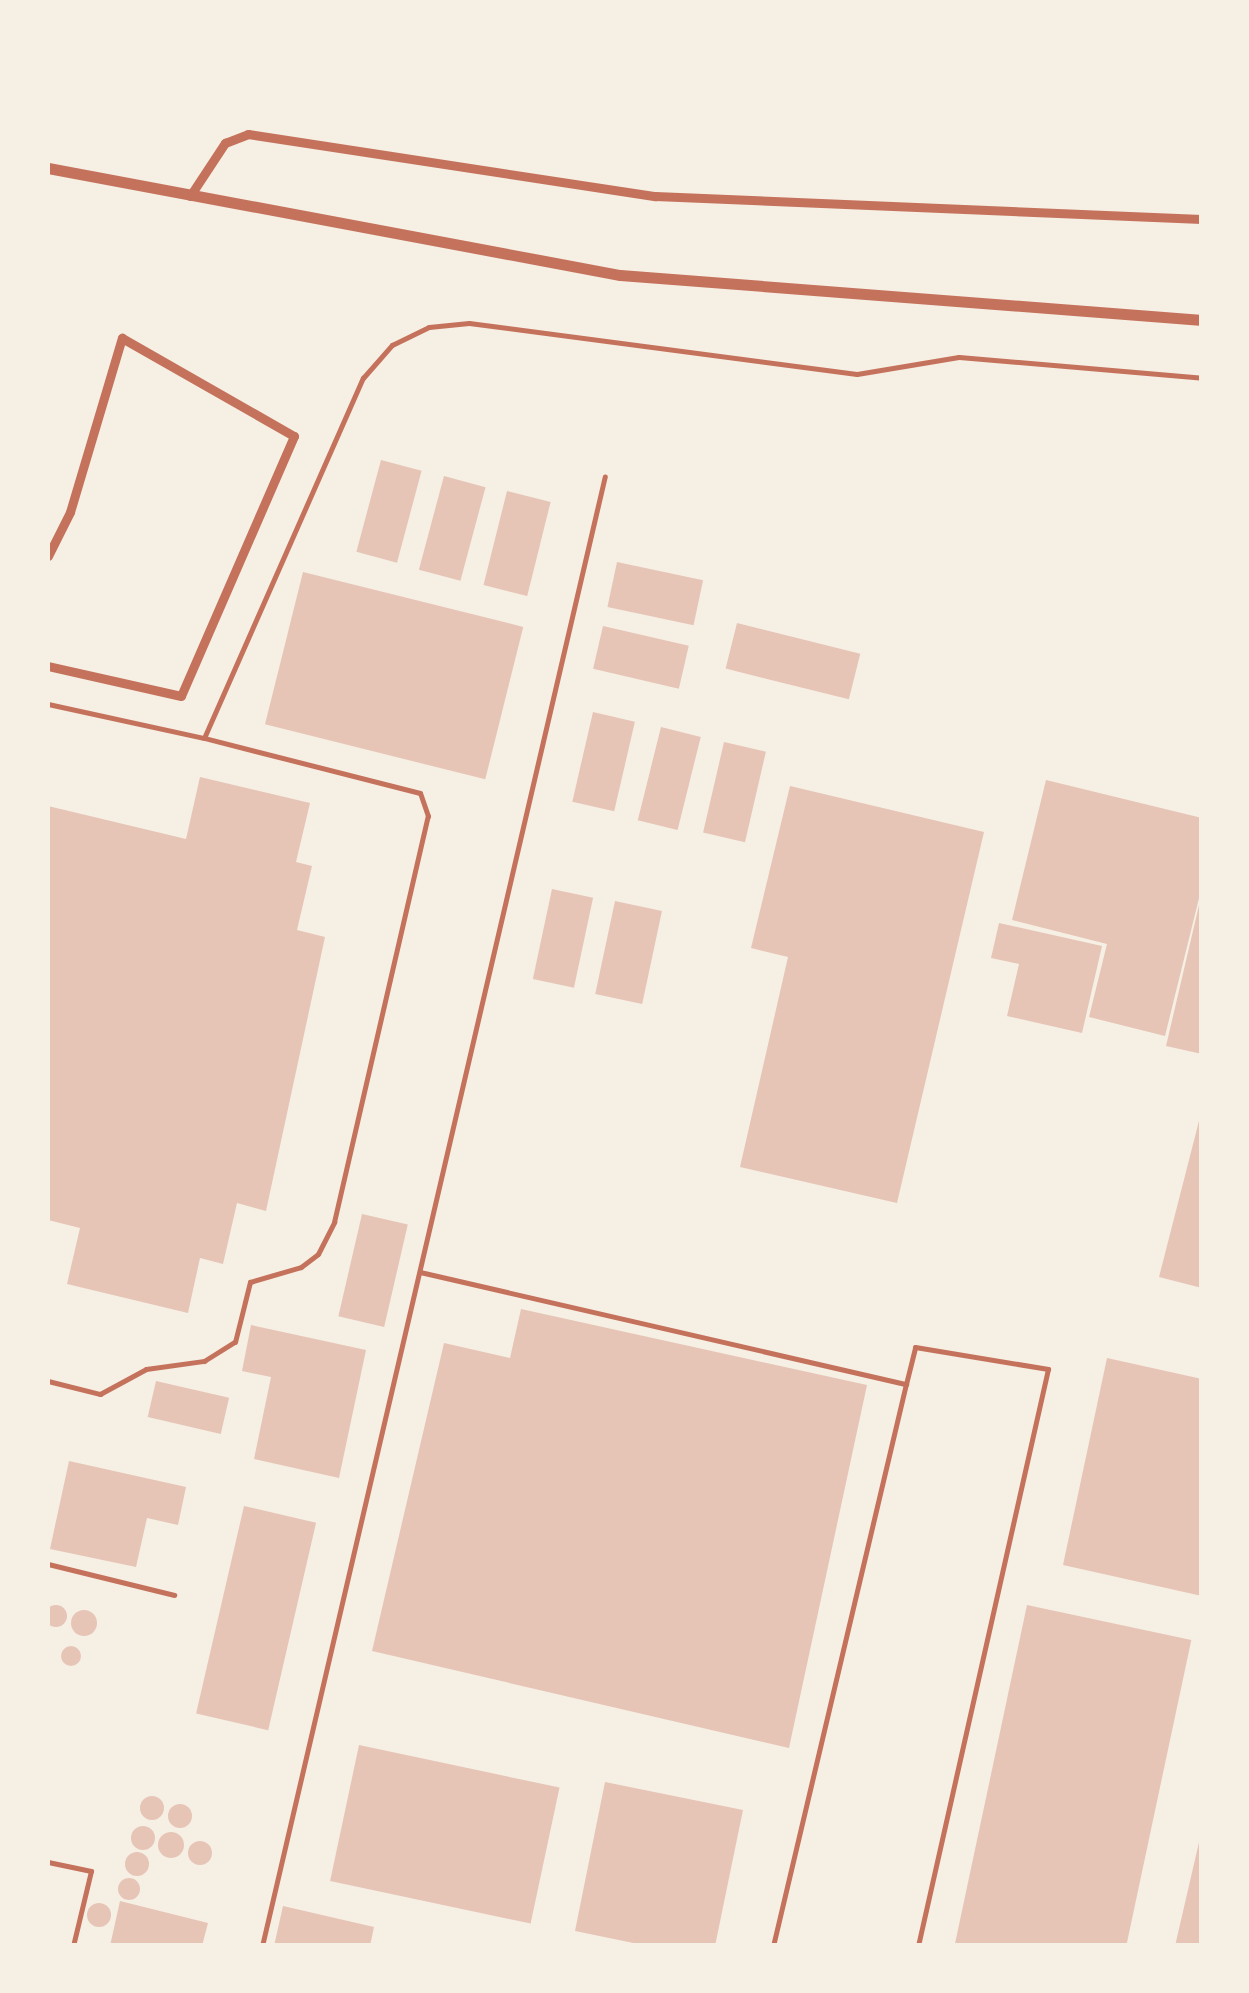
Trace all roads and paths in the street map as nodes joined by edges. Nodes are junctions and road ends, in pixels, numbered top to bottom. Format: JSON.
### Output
{"nodes":[{"id":1,"x":48,"y":168,"type":"edge"},
{"id":2,"x":190,"y":196,"type":"junction"},
{"id":3,"x":1202,"y":219,"type":"edge"},
{"id":4,"x":1202,"y":320,"type":"edge"},
{"id":5,"x":1202,"y":378,"type":"edge"},
{"id":6,"x":605,"y":476,"type":"dead end"},
{"id":7,"x":48,"y":556,"type":"edge"},
{"id":8,"x":48,"y":666,"type":"edge"},
{"id":9,"x":48,"y":704,"type":"edge"},
{"id":10,"x":204,"y":738,"type":"junction"},
{"id":11,"x":420,"y":1272,"type":"junction"},
{"id":12,"x":48,"y":1382,"type":"edge"},
{"id":13,"x":906,"y":1384,"type":"junction"},
{"id":14,"x":48,"y":1564,"type":"edge"},
{"id":15,"x":174,"y":1596,"type":"dead end"},
{"id":16,"x":48,"y":1862,"type":"edge"},
{"id":17,"x":73,"y":1946,"type":"edge"},
{"id":18,"x":262,"y":1946,"type":"edge"},
{"id":19,"x":773,"y":1946,"type":"edge"},
{"id":20,"x":918,"y":1946,"type":"edge"}],
"edges":[{"from":1,"to":2,"type":"street"},
{"from":2,"to":3,"type":"street"},
{"from":2,"to":4,"type":"street"},
{"from":5,"to":10,"type":"lane"},
{"from":6,"to":11,"type":"lane"},
{"from":7,"to":8,"type":"street"},
{"from":9,"to":10,"type":"lane"},
{"from":10,"to":12,"type":"lane"},
{"from":11,"to":13,"type":"lane"},
{"from":11,"to":18,"type":"lane"},
{"from":13,"to":19,"type":"lane"},
{"from":13,"to":20,"type":"lane"},
{"from":14,"to":15,"type":"lane"},
{"from":16,"to":17,"type":"lane"}]}
